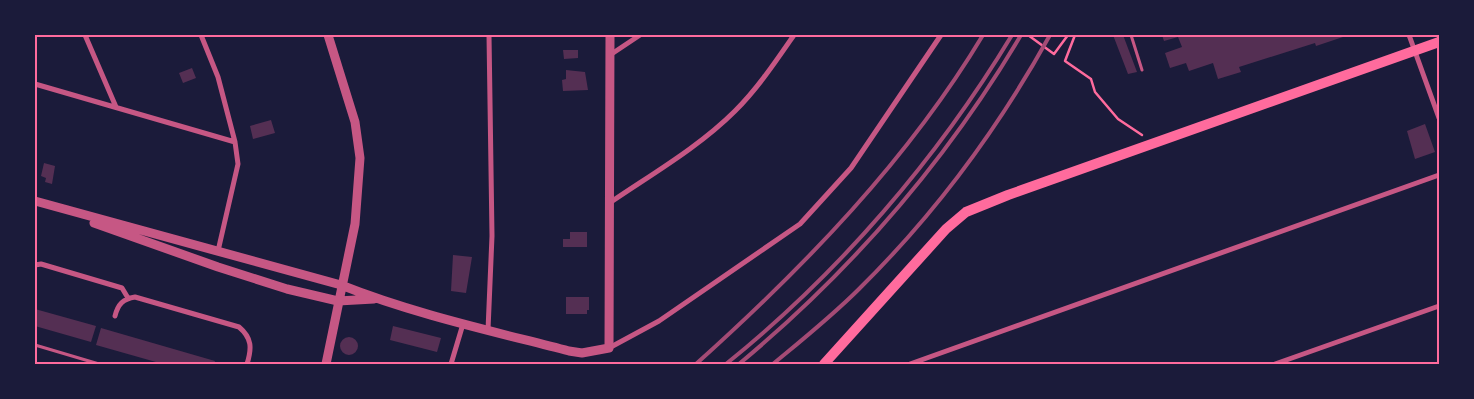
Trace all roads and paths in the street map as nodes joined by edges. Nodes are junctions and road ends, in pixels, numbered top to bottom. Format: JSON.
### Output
{"nodes":[{"id":1,"x":85,"y":35,"type":"edge"},
{"id":2,"x":201,"y":35,"type":"edge"},
{"id":3,"x":328,"y":35,"type":"edge"},
{"id":4,"x":489,"y":35,"type":"edge"},
{"id":5,"x":610,"y":35,"type":"edge"},
{"id":6,"x":640,"y":35,"type":"edge"},
{"id":7,"x":794,"y":35,"type":"edge"},
{"id":8,"x":941,"y":35,"type":"edge"},
{"id":9,"x":1028,"y":35,"type":"edge"},
{"id":10,"x":1068,"y":35,"type":"edge"},
{"id":11,"x":1075,"y":35,"type":"edge"},
{"id":12,"x":1131,"y":35,"type":"edge"},
{"id":13,"x":1409,"y":35,"type":"edge"},
{"id":14,"x":1439,"y":42,"type":"edge"},
{"id":15,"x":1415,"y":52,"type":"junction"},
{"id":16,"x":610,"y":55,"type":"junction"},
{"id":17,"x":1142,"y":70,"type":"dead end"},
{"id":18,"x":35,"y":84,"type":"edge"},
{"id":19,"x":116,"y":107,"type":"junction"},
{"id":20,"x":1439,"y":118,"type":"edge"},
{"id":21,"x":235,"y":142,"type":"junction"},
{"id":22,"x":1149,"y":145,"type":"junction"},
{"id":23,"x":1439,"y":174,"type":"edge"},
{"id":24,"x":35,"y":201,"type":"edge"},
{"id":25,"x":611,"y":202,"type":"junction"},
{"id":26,"x":69,"y":211,"type":"junction"},
{"id":27,"x":218,"y":251,"type":"junction"},
{"id":28,"x":35,"y":265,"type":"edge"},
{"id":29,"x":341,"y":285,"type":"junction"},
{"id":30,"x":128,"y":298,"type":"junction"},
{"id":31,"x":377,"y":299,"type":"junction"},
{"id":32,"x":338,"y":301,"type":"junction"},
{"id":33,"x":1439,"y":306,"type":"edge"},
{"id":34,"x":115,"y":316,"type":"dead end"},
{"id":35,"x":463,"y":324,"type":"junction"},
{"id":36,"x":488,"y":330,"type":"junction"},
{"id":37,"x":35,"y":345,"type":"edge"},
{"id":38,"x":610,"y":348,"type":"junction"},
{"id":39,"x":99,"y":364,"type":"edge"},
{"id":40,"x":247,"y":364,"type":"edge"},
{"id":41,"x":326,"y":364,"type":"edge"},
{"id":42,"x":451,"y":364,"type":"edge"},
{"id":43,"x":824,"y":364,"type":"edge"},
{"id":44,"x":910,"y":364,"type":"edge"},
{"id":45,"x":1275,"y":364,"type":"edge"}],
"edges":[{"from":1,"to":19,"type":"street"},
{"from":2,"to":21,"type":"street"},
{"from":3,"to":29,"type":"street"},
{"from":4,"to":36,"type":"street"},
{"from":5,"to":16,"type":"street"},
{"from":6,"to":16,"type":"street"},
{"from":7,"to":25,"type":"street"},
{"from":8,"to":38,"type":"street"},
{"from":9,"to":10,"type":"path"},
{"from":11,"to":22,"type":"path"},
{"from":12,"to":17,"type":"lane"},
{"from":13,"to":15,"type":"street"},
{"from":14,"to":15,"type":"main road"},
{"from":15,"to":20,"type":"street"},
{"from":15,"to":22,"type":"main road"},
{"from":16,"to":25,"type":"street"},
{"from":18,"to":19,"type":"street"},
{"from":19,"to":21,"type":"street"},
{"from":21,"to":27,"type":"street"},
{"from":22,"to":43,"type":"main road"},
{"from":23,"to":44,"type":"street"},
{"from":24,"to":26,"type":"street"},
{"from":25,"to":38,"type":"street"},
{"from":26,"to":27,"type":"street"},
{"from":26,"to":32,"type":"street"},
{"from":27,"to":29,"type":"street"},
{"from":28,"to":30,"type":"street"},
{"from":29,"to":31,"type":"street"},
{"from":29,"to":32,"type":"street"},
{"from":30,"to":34,"type":"street"},
{"from":30,"to":40,"type":"street"},
{"from":31,"to":32,"type":"street"},
{"from":31,"to":35,"type":"street"},
{"from":32,"to":41,"type":"street"},
{"from":33,"to":45,"type":"street"},
{"from":35,"to":36,"type":"street"},
{"from":35,"to":42,"type":"street"},
{"from":36,"to":38,"type":"street"},
{"from":37,"to":39,"type":"lane"}]}
